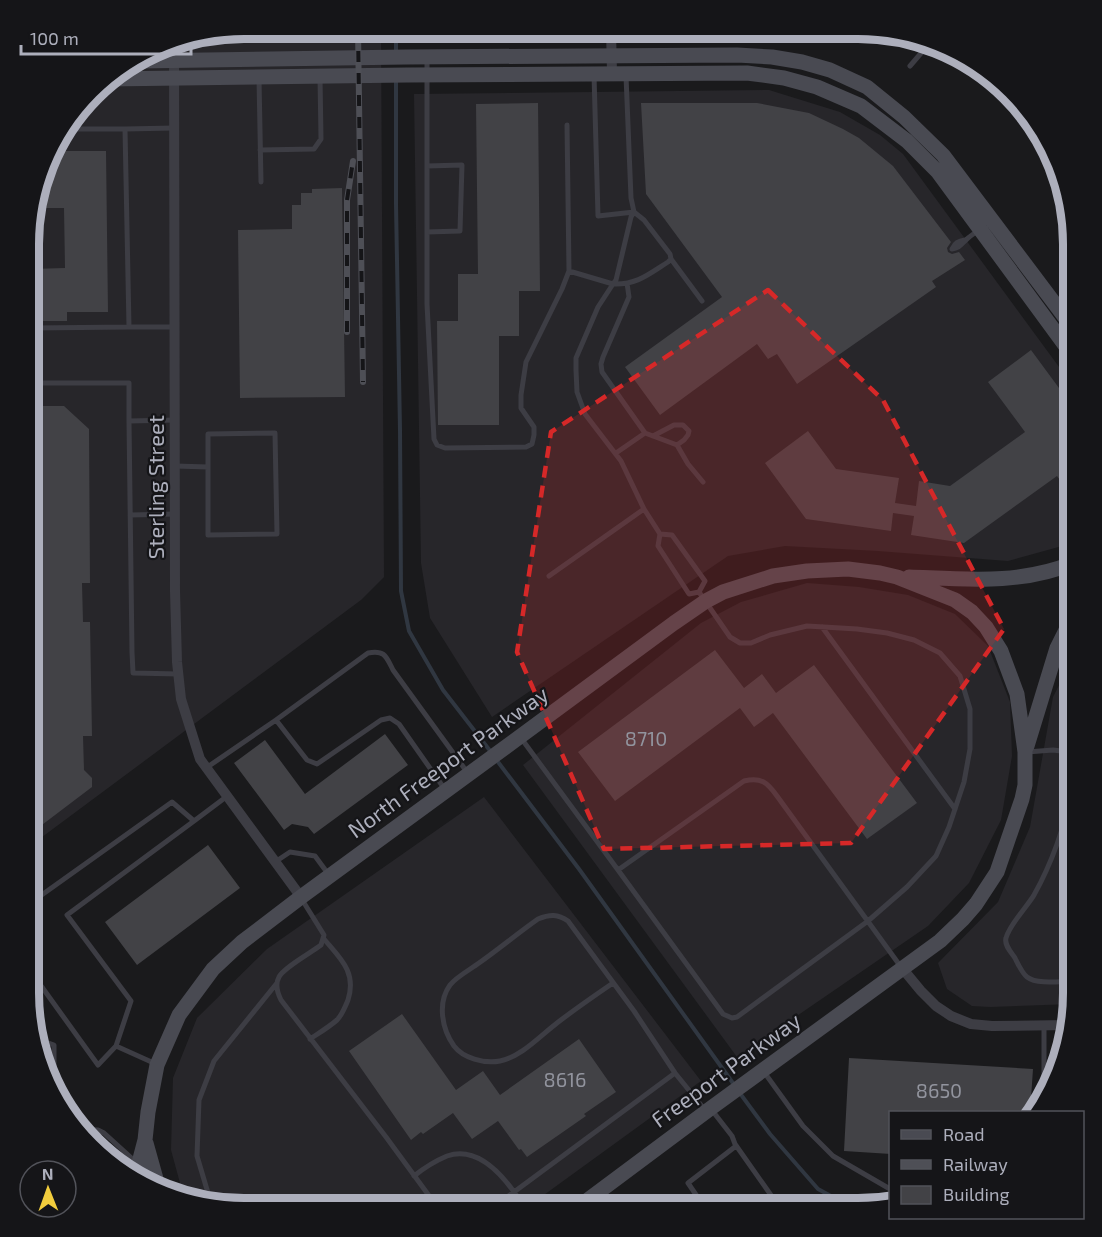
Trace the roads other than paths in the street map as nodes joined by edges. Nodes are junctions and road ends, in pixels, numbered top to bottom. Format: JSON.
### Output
{"nodes":[{"id":1,"x":612,"y":39,"type":"edge"},
{"id":2,"x":924,"y":50,"type":"edge"},
{"id":3,"x":174,"y":52,"type":"edge"},
{"id":4,"x":612,"y":56,"type":"junction"},
{"id":5,"x":427,"y":57,"type":"junction"},
{"id":6,"x":152,"y":61,"type":"edge"},
{"id":7,"x":174,"y":61,"type":"junction"},
{"id":8,"x":910,"y":66,"type":"dead end"},
{"id":9,"x":619,"y":73,"type":"junction"},
{"id":10,"x":594,"y":74,"type":"junction"},
{"id":11,"x":427,"y":75,"type":"junction"},
{"id":12,"x":259,"y":76,"type":"junction"},
{"id":13,"x":320,"y":76,"type":"junction"},
{"id":14,"x":174,"y":77,"type":"junction"},
{"id":15,"x":124,"y":78,"type":"edge"},
{"id":16,"x":567,"y":125,"type":"dead end"},
{"id":17,"x":174,"y":128,"type":"junction"},
{"id":18,"x":74,"y":129,"type":"edge"},
{"id":19,"x":125,"y":129,"type":"junction"},
{"id":20,"x":260,"y":150,"type":"junction"},
{"id":21,"x":427,"y":166,"type":"junction"},
{"id":22,"x":261,"y":182,"type":"dead end"},
{"id":23,"x":634,"y":212,"type":"junction"},
{"id":24,"x":980,"y":229,"type":"junction"},
{"id":25,"x":427,"y":232,"type":"junction"},
{"id":26,"x":965,"y":240,"type":"dead end"},
{"id":27,"x":671,"y":259,"type":"junction"},
{"id":28,"x":569,"y":271,"type":"junction"},
{"id":29,"x":613,"y":284,"type":"junction"},
{"id":30,"x":627,"y":284,"type":"junction"},
{"id":31,"x":702,"y":302,"type":"dead end"},
{"id":32,"x":1063,"y":315,"type":"edge"},
{"id":33,"x":129,"y":327,"type":"junction"},
{"id":34,"x":175,"y":327,"type":"junction"},
{"id":35,"x":39,"y":328,"type":"edge"},
{"id":36,"x":1063,"y":342,"type":"edge"},
{"id":37,"x":39,"y":384,"type":"edge"},
{"id":38,"x":175,"y":420,"type":"junction"},
{"id":39,"x":129,"y":421,"type":"junction"},
{"id":40,"x":645,"y":433,"type":"junction"},
{"id":41,"x":653,"y":436,"type":"junction"},
{"id":42,"x":677,"y":445,"type":"junction"},
{"id":43,"x":616,"y":453,"type":"junction"},
{"id":44,"x":175,"y":466,"type":"junction"},
{"id":45,"x":208,"y":467,"type":"junction"},
{"id":46,"x":703,"y":482,"type":"dead end"},
{"id":47,"x":644,"y":509,"type":"junction"},
{"id":48,"x":175,"y":514,"type":"junction"},
{"id":49,"x":130,"y":515,"type":"junction"},
{"id":50,"x":660,"y":534,"type":"junction"},
{"id":51,"x":1063,"y":566,"type":"edge"},
{"id":52,"x":549,"y":576,"type":"dead end"},
{"id":53,"x":897,"y":577,"type":"junction"},
{"id":54,"x":702,"y":596,"type":"junction"},
{"id":55,"x":822,"y":627,"type":"junction"},
{"id":56,"x":1063,"y":637,"type":"edge"},
{"id":57,"x":178,"y":674,"type":"junction"},
{"id":58,"x":276,"y":720,"type":"junction"},
{"id":59,"x":517,"y":739,"type":"junction"},
{"id":60,"x":1025,"y":752,"type":"junction"},
{"id":61,"x":1063,"y":754,"type":"edge"},
{"id":62,"x":206,"y":768,"type":"junction"},
{"id":63,"x":469,"y":775,"type":"junction"},
{"id":64,"x":446,"y":791,"type":"junction"},
{"id":65,"x":226,"y":796,"type":"junction"},
{"id":66,"x":955,"y":809,"type":"junction"},
{"id":67,"x":194,"y":821,"type":"junction"},
{"id":68,"x":1063,"y":831,"type":"edge"},
{"id":69,"x":275,"y":862,"type":"junction"},
{"id":70,"x":618,"y":870,"type":"junction"},
{"id":71,"x":330,"y":876,"type":"junction"},
{"id":72,"x":39,"y":897,"type":"edge"},
{"id":73,"x":301,"y":897,"type":"junction"},
{"id":74,"x":868,"y":921,"type":"junction"},
{"id":75,"x":324,"y":939,"type":"junction"},
{"id":76,"x":902,"y":968,"type":"junction"},
{"id":77,"x":1063,"y":981,"type":"edge"},
{"id":78,"x":278,"y":982,"type":"junction"},
{"id":79,"x":39,"y":983,"type":"edge"},
{"id":80,"x":613,"y":983,"type":"junction"},
{"id":81,"x":1044,"y":1025,"type":"junction"},
{"id":82,"x":1060,"y":1025,"type":"edge"},
{"id":83,"x":310,"y":1039,"type":"junction"},
{"id":84,"x":45,"y":1042,"type":"edge"},
{"id":85,"x":116,"y":1046,"type":"junction"},
{"id":86,"x":157,"y":1065,"type":"junction"},
{"id":87,"x":1044,"y":1068,"type":"junction"},
{"id":88,"x":1049,"y":1068,"type":"edge"},
{"id":89,"x":54,"y":1069,"type":"edge"},
{"id":90,"x":675,"y":1073,"type":"junction"},
{"id":91,"x":758,"y":1075,"type":"junction"},
{"id":92,"x":1044,"y":1079,"type":"edge"},
{"id":93,"x":709,"y":1110,"type":"junction"},
{"id":94,"x":92,"y":1130,"type":"edge"},
{"id":95,"x":145,"y":1140,"type":"junction"},
{"id":96,"x":736,"y":1146,"type":"junction"},
{"id":97,"x":131,"y":1164,"type":"edge"},
{"id":98,"x":138,"y":1169,"type":"edge"},
{"id":99,"x":414,"y":1176,"type":"junction"},
{"id":100,"x":156,"y":1178,"type":"edge"},
{"id":101,"x":889,"y":1188,"type":"edge"},
{"id":102,"x":514,"y":1192,"type":"junction"},
{"id":103,"x":209,"y":1194,"type":"edge"},
{"id":104,"x":430,"y":1198,"type":"edge"},
{"id":105,"x":506,"y":1198,"type":"edge"},
{"id":106,"x":518,"y":1198,"type":"edge"},
{"id":107,"x":590,"y":1198,"type":"edge"},
{"id":108,"x":698,"y":1198,"type":"edge"},
{"id":109,"x":773,"y":1198,"type":"edge"}],
"edges":[{"from":1,"to":4,"type":"street"},
{"from":2,"to":8,"type":"lane"},
{"from":3,"to":7,"type":"street","name":"Sterling Street"},
{"from":4,"to":5,"type":"main road"},
{"from":4,"to":9,"type":"street"},
{"from":4,"to":32,"type":"main road"},
{"from":5,"to":7,"type":"main road"},
{"from":5,"to":11,"type":"lane"},
{"from":6,"to":7,"type":"main road"},
{"from":7,"to":14,"type":"street","name":"Sterling Street"},
{"from":9,"to":10,"type":"main road"},
{"from":9,"to":23,"type":"lane"},
{"from":9,"to":24,"type":"main road"},
{"from":10,"to":11,"type":"main road"},
{"from":10,"to":23,"type":"lane"},
{"from":11,"to":13,"type":"main road"},
{"from":11,"to":21,"type":"lane"},
{"from":12,"to":13,"type":"main road"},
{"from":12,"to":14,"type":"main road"},
{"from":12,"to":20,"type":"lane"},
{"from":13,"to":20,"type":"lane"},
{"from":14,"to":15,"type":"main road"},
{"from":14,"to":17,"type":"street","name":"Sterling Street"},
{"from":16,"to":28,"type":"lane"},
{"from":17,"to":19,"type":"lane"},
{"from":17,"to":34,"type":"street","name":"Sterling Street"},
{"from":18,"to":19,"type":"lane"},
{"from":19,"to":33,"type":"lane"},
{"from":20,"to":22,"type":"lane"},
{"from":21,"to":25,"type":"lane"},
{"from":21,"to":25,"type":"lane"},
{"from":23,"to":27,"type":"lane"},
{"from":23,"to":29,"type":"lane"},
{"from":24,"to":26,"type":"lane"},
{"from":24,"to":36,"type":"main road"},
{"from":25,"to":28,"type":"lane"},
{"from":27,"to":30,"type":"lane"},
{"from":27,"to":31,"type":"lane"},
{"from":28,"to":29,"type":"lane"},
{"from":29,"to":30,"type":"lane"},
{"from":29,"to":43,"type":"lane"},
{"from":30,"to":40,"type":"lane"},
{"from":33,"to":34,"type":"lane"},
{"from":33,"to":35,"type":"lane"},
{"from":34,"to":38,"type":"street","name":"Sterling Street"},
{"from":37,"to":39,"type":"lane"},
{"from":38,"to":39,"type":"lane"},
{"from":38,"to":44,"type":"street","name":"Sterling Street"},
{"from":39,"to":49,"type":"lane"},
{"from":40,"to":41,"type":"lane"},
{"from":40,"to":43,"type":"lane"},
{"from":41,"to":42,"type":"lane"},
{"from":41,"to":42,"type":"lane"},
{"from":42,"to":46,"type":"lane"},
{"from":43,"to":47,"type":"lane"},
{"from":44,"to":45,"type":"lane"},
{"from":44,"to":48,"type":"street","name":"Sterling Street"},
{"from":45,"to":45,"type":"lane"},
{"from":47,"to":50,"type":"lane"},
{"from":47,"to":52,"type":"lane"},
{"from":48,"to":49,"type":"lane"},
{"from":48,"to":57,"type":"street","name":"Sterling Street"},
{"from":49,"to":57,"type":"lane"},
{"from":50,"to":54,"type":"lane"},
{"from":50,"to":54,"type":"lane"},
{"from":51,"to":53,"type":"main road"},
{"from":53,"to":54,"type":"main road","name":"North Freeport Parkway"},
{"from":53,"to":60,"type":"main road"},
{"from":54,"to":55,"type":"lane"},
{"from":54,"to":59,"type":"main road","name":"North Freeport Parkway"},
{"from":55,"to":66,"type":"lane"},
{"from":55,"to":66,"type":"lane"},
{"from":56,"to":60,"type":"main road"},
{"from":57,"to":62,"type":"street","name":"Sterling Street"},
{"from":58,"to":62,"type":"lane"},
{"from":58,"to":63,"type":"lane"},
{"from":58,"to":64,"type":"lane"},
{"from":59,"to":63,"type":"main road","name":"North Freeport Parkway"},
{"from":59,"to":70,"type":"lane"},
{"from":60,"to":61,"type":"lane"},
{"from":60,"to":76,"type":"main road","name":"Freeport Parkway"},
{"from":62,"to":65,"type":"street","name":"Sterling Street"},
{"from":63,"to":64,"type":"main road","name":"North Freeport Parkway"},
{"from":64,"to":71,"type":"main road","name":"North Freeport Parkway"},
{"from":65,"to":67,"type":"lane"},
{"from":65,"to":69,"type":"street","name":"Sterling Street"},
{"from":66,"to":74,"type":"lane"},
{"from":67,"to":72,"type":"lane"},
{"from":67,"to":85,"type":"lane"},
{"from":68,"to":77,"type":"lane"},
{"from":69,"to":71,"type":"lane"},
{"from":69,"to":73,"type":"street","name":"Sterling Street"},
{"from":70,"to":74,"type":"lane"},
{"from":70,"to":74,"type":"lane"},
{"from":71,"to":73,"type":"main road","name":"North Freeport Parkway"},
{"from":73,"to":75,"type":"lane"},
{"from":73,"to":86,"type":"main road","name":"North Freeport Parkway"},
{"from":74,"to":76,"type":"lane"},
{"from":75,"to":78,"type":"lane"},
{"from":75,"to":83,"type":"lane"},
{"from":76,"to":81,"type":"street"},
{"from":76,"to":91,"type":"main road","name":"Freeport Parkway"},
{"from":78,"to":83,"type":"lane"},
{"from":78,"to":103,"type":"lane"},
{"from":79,"to":85,"type":"lane"},
{"from":80,"to":80,"type":"lane"},
{"from":80,"to":90,"type":"lane"},
{"from":81,"to":82,"type":"street"},
{"from":81,"to":87,"type":"lane"},
{"from":83,"to":99,"type":"lane"},
{"from":84,"to":89,"type":"lane"},
{"from":85,"to":86,"type":"lane"},
{"from":86,"to":95,"type":"main road","name":"North Freeport Parkway"},
{"from":87,"to":88,"type":"lane"},
{"from":87,"to":92,"type":"lane"},
{"from":90,"to":93,"type":"lane"},
{"from":90,"to":102,"type":"lane"},
{"from":91,"to":93,"type":"main road","name":"Freeport Parkway"},
{"from":91,"to":101,"type":"lane"},
{"from":93,"to":96,"type":"lane"},
{"from":93,"to":107,"type":"main road","name":"Freeport Parkway"},
{"from":94,"to":97,"type":"lane"},
{"from":95,"to":98,"type":"main road"},
{"from":95,"to":100,"type":"main road"},
{"from":96,"to":108,"type":"lane"},
{"from":96,"to":109,"type":"lane"},
{"from":99,"to":102,"type":"lane"},
{"from":99,"to":104,"type":"lane"},
{"from":102,"to":105,"type":"lane"},
{"from":102,"to":106,"type":"lane"}]}
